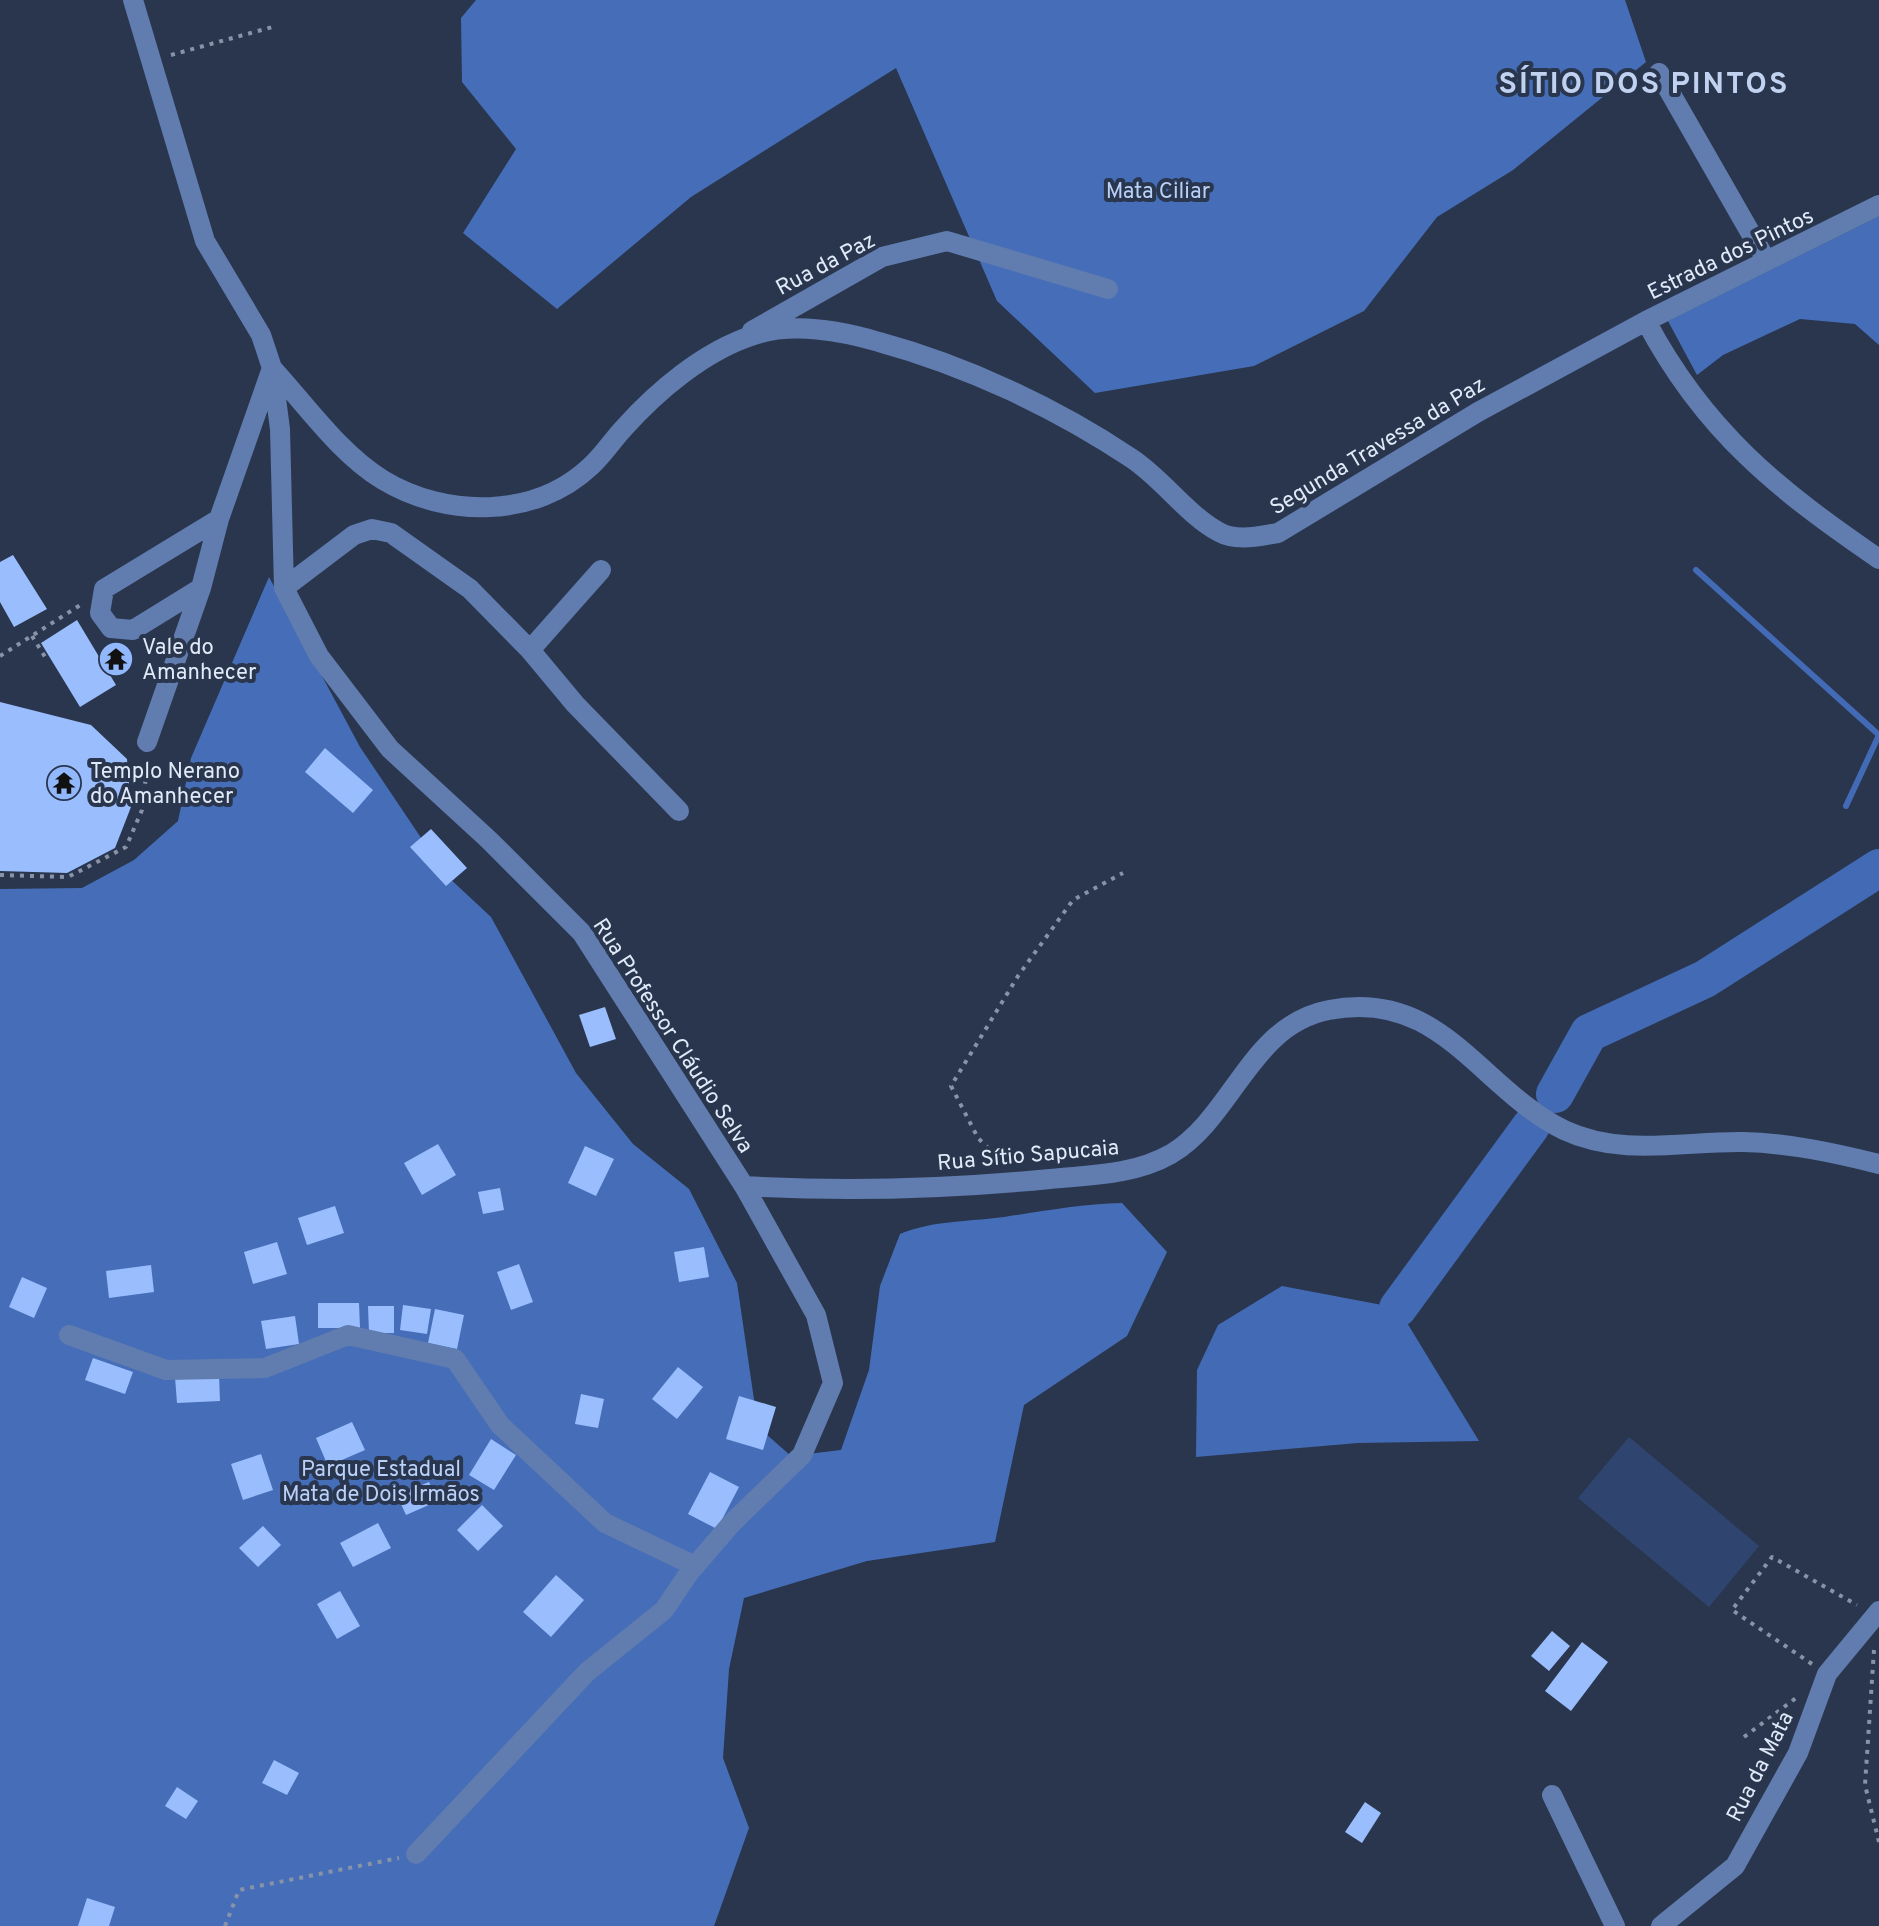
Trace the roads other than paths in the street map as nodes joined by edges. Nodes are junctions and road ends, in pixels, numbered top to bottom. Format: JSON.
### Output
{"nodes":[{"id":1,"x":133,"y":0,"type":"edge"},
{"id":2,"x":1659,"y":73,"type":"dead end"},
{"id":3,"x":1879,"y":205,"type":"edge"},
{"id":4,"x":1766,"y":260,"type":"junction"},
{"id":5,"x":1108,"y":289,"type":"dead end"},
{"id":6,"x":1646,"y":321,"type":"junction"},
{"id":7,"x":710,"y":354,"type":"junction"},
{"id":8,"x":272,"y":368,"type":"junction"},
{"id":9,"x":219,"y":519,"type":"junction"},
{"id":10,"x":1879,"y":559,"type":"edge"},
{"id":11,"x":601,"y":570,"type":"dead end"},
{"id":12,"x":201,"y":588,"type":"junction"},
{"id":13,"x":284,"y":588,"type":"junction"},
{"id":14,"x":530,"y":650,"type":"junction"},
{"id":15,"x":147,"y":742,"type":"road end"},
{"id":16,"x":679,"y":811,"type":"dead end"},
{"id":17,"x":1879,"y":1164,"type":"edge"},
{"id":18,"x":744,"y":1186,"type":"junction"},
{"id":19,"x":69,"y":1335,"type":"dead end"},
{"id":20,"x":695,"y":1566,"type":"junction"},
{"id":21,"x":1878,"y":1613,"type":"edge"},
{"id":22,"x":1552,"y":1795,"type":"dead end"},
{"id":23,"x":416,"y":1854,"type":"road end"},
{"id":24,"x":1615,"y":1926,"type":"edge"},
{"id":25,"x":1661,"y":1926,"type":"edge"}],
"edges":[{"from":1,"to":8,"type":"street","name":"Rua Professor Cláudio Selva"},
{"from":2,"to":4,"type":"street"},
{"from":3,"to":4,"type":"street","name":"Estrada dos Pintos"},
{"from":4,"to":6,"type":"street","name":"Estrada dos Pintos"},
{"from":5,"to":7,"type":"street","name":"Rua da Paz"},
{"from":6,"to":7,"type":"street","name":"Segunda Travessa da Paz"},
{"from":6,"to":10,"type":"street","name":"Estrada dos Pintos"},
{"from":7,"to":8,"type":"street","name":"Segunda Travessa da Paz"},
{"from":8,"to":9,"type":"street"},
{"from":8,"to":13,"type":"street","name":"Rua Professor Cláudio Selva"},
{"from":9,"to":12,"type":"street"},
{"from":9,"to":12,"type":"street"},
{"from":11,"to":14,"type":"street"},
{"from":12,"to":15,"type":"street"},
{"from":13,"to":14,"type":"street"},
{"from":13,"to":18,"type":"street","name":"Rua Professor Cláudio Selva"},
{"from":14,"to":16,"type":"street"},
{"from":17,"to":18,"type":"street","name":"Rua Sítio Sapucaia"},
{"from":18,"to":20,"type":"street","name":"Rua Professor Cláudio Selva"},
{"from":19,"to":20,"type":"street"},
{"from":20,"to":23,"type":"street","name":"Rua Professor Cláudio Selva"},
{"from":21,"to":25,"type":"street","name":"Rua da Mata"},
{"from":22,"to":24,"type":"street"}]}
